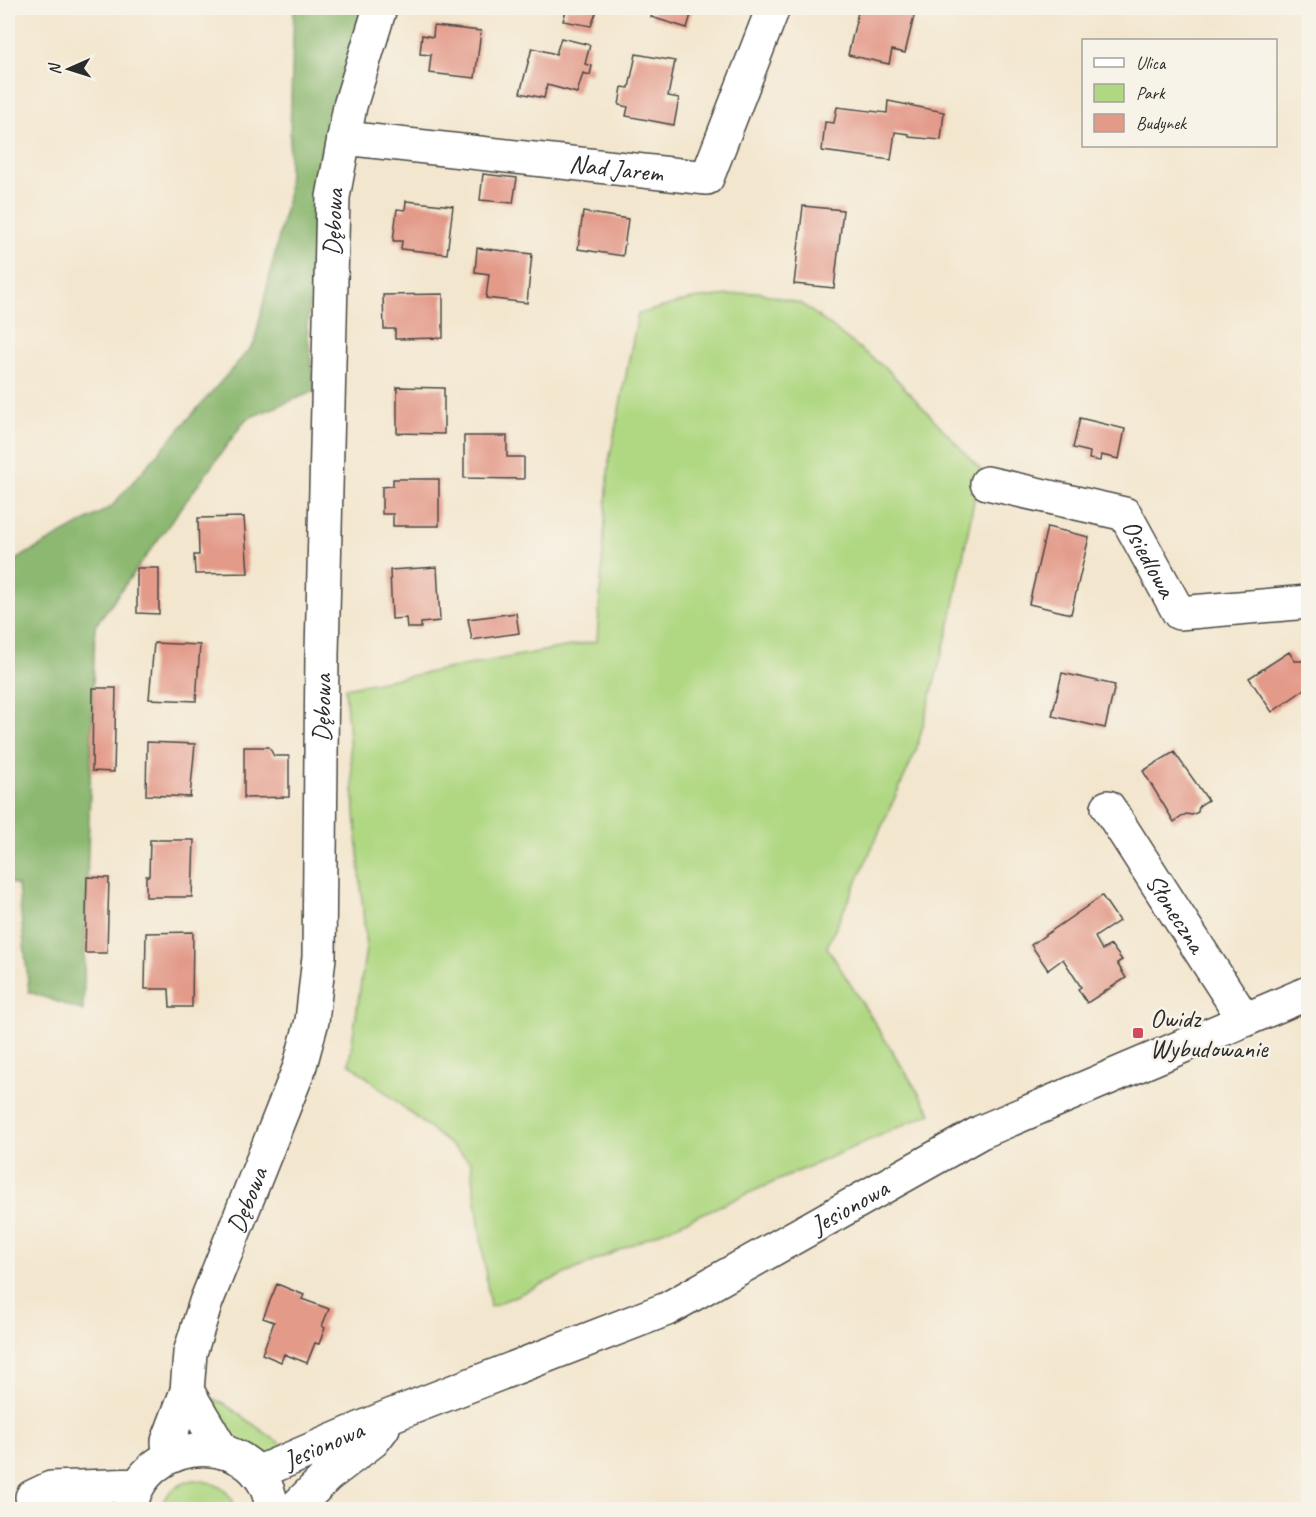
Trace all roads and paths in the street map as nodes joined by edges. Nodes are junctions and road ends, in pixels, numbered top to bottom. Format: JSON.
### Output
{"nodes":[{"id":1,"x":380,"y":8,"type":"edge"},
{"id":2,"x":773,"y":8,"type":"edge"},
{"id":3,"x":344,"y":138,"type":"junction"},
{"id":4,"x":987,"y":483,"type":"dead end"},
{"id":5,"x":1308,"y":603,"type":"edge"},
{"id":6,"x":1108,"y":807,"type":"dead end"},
{"id":7,"x":1308,"y":993,"type":"edge"},
{"id":8,"x":1244,"y":1019,"type":"junction"},
{"id":9,"x":187,"y":1391,"type":"junction"},
{"id":10,"x":390,"y":1416,"type":"junction"},
{"id":11,"x":223,"y":1452,"type":"junction"},
{"id":12,"x":169,"y":1456,"type":"junction"},
{"id":13,"x":257,"y":1473,"type":"junction"},
{"id":14,"x":134,"y":1497,"type":"edge"},
{"id":15,"x":32,"y":1501,"type":"edge"},
{"id":16,"x":272,"y":1509,"type":"edge"},
{"id":17,"x":293,"y":1509,"type":"edge"}],
"edges":[{"from":1,"to":3,"type":"street","name":"Dębowa"},
{"from":2,"to":3,"type":"street","name":"Nad Jarem"},
{"from":3,"to":9,"type":"street","name":"Dębowa"},
{"from":4,"to":5,"type":"street","name":"Osiedlowa"},
{"from":6,"to":8,"type":"street","name":"Słoneczna"},
{"from":7,"to":8,"type":"street","name":"Jesionowa"},
{"from":8,"to":10,"type":"street","name":"Jesionowa"},
{"from":9,"to":11,"type":"street"},
{"from":9,"to":12,"type":"street","name":"Dębowa"},
{"from":10,"to":13,"type":"street","name":"Jesionowa"},
{"from":10,"to":17,"type":"street","name":"Jesionowa"},
{"from":11,"to":12,"type":"street"},
{"from":11,"to":13,"type":"street"},
{"from":12,"to":14,"type":"street"},
{"from":13,"to":16,"type":"street"},
{"from":14,"to":15,"type":"street"}]}
